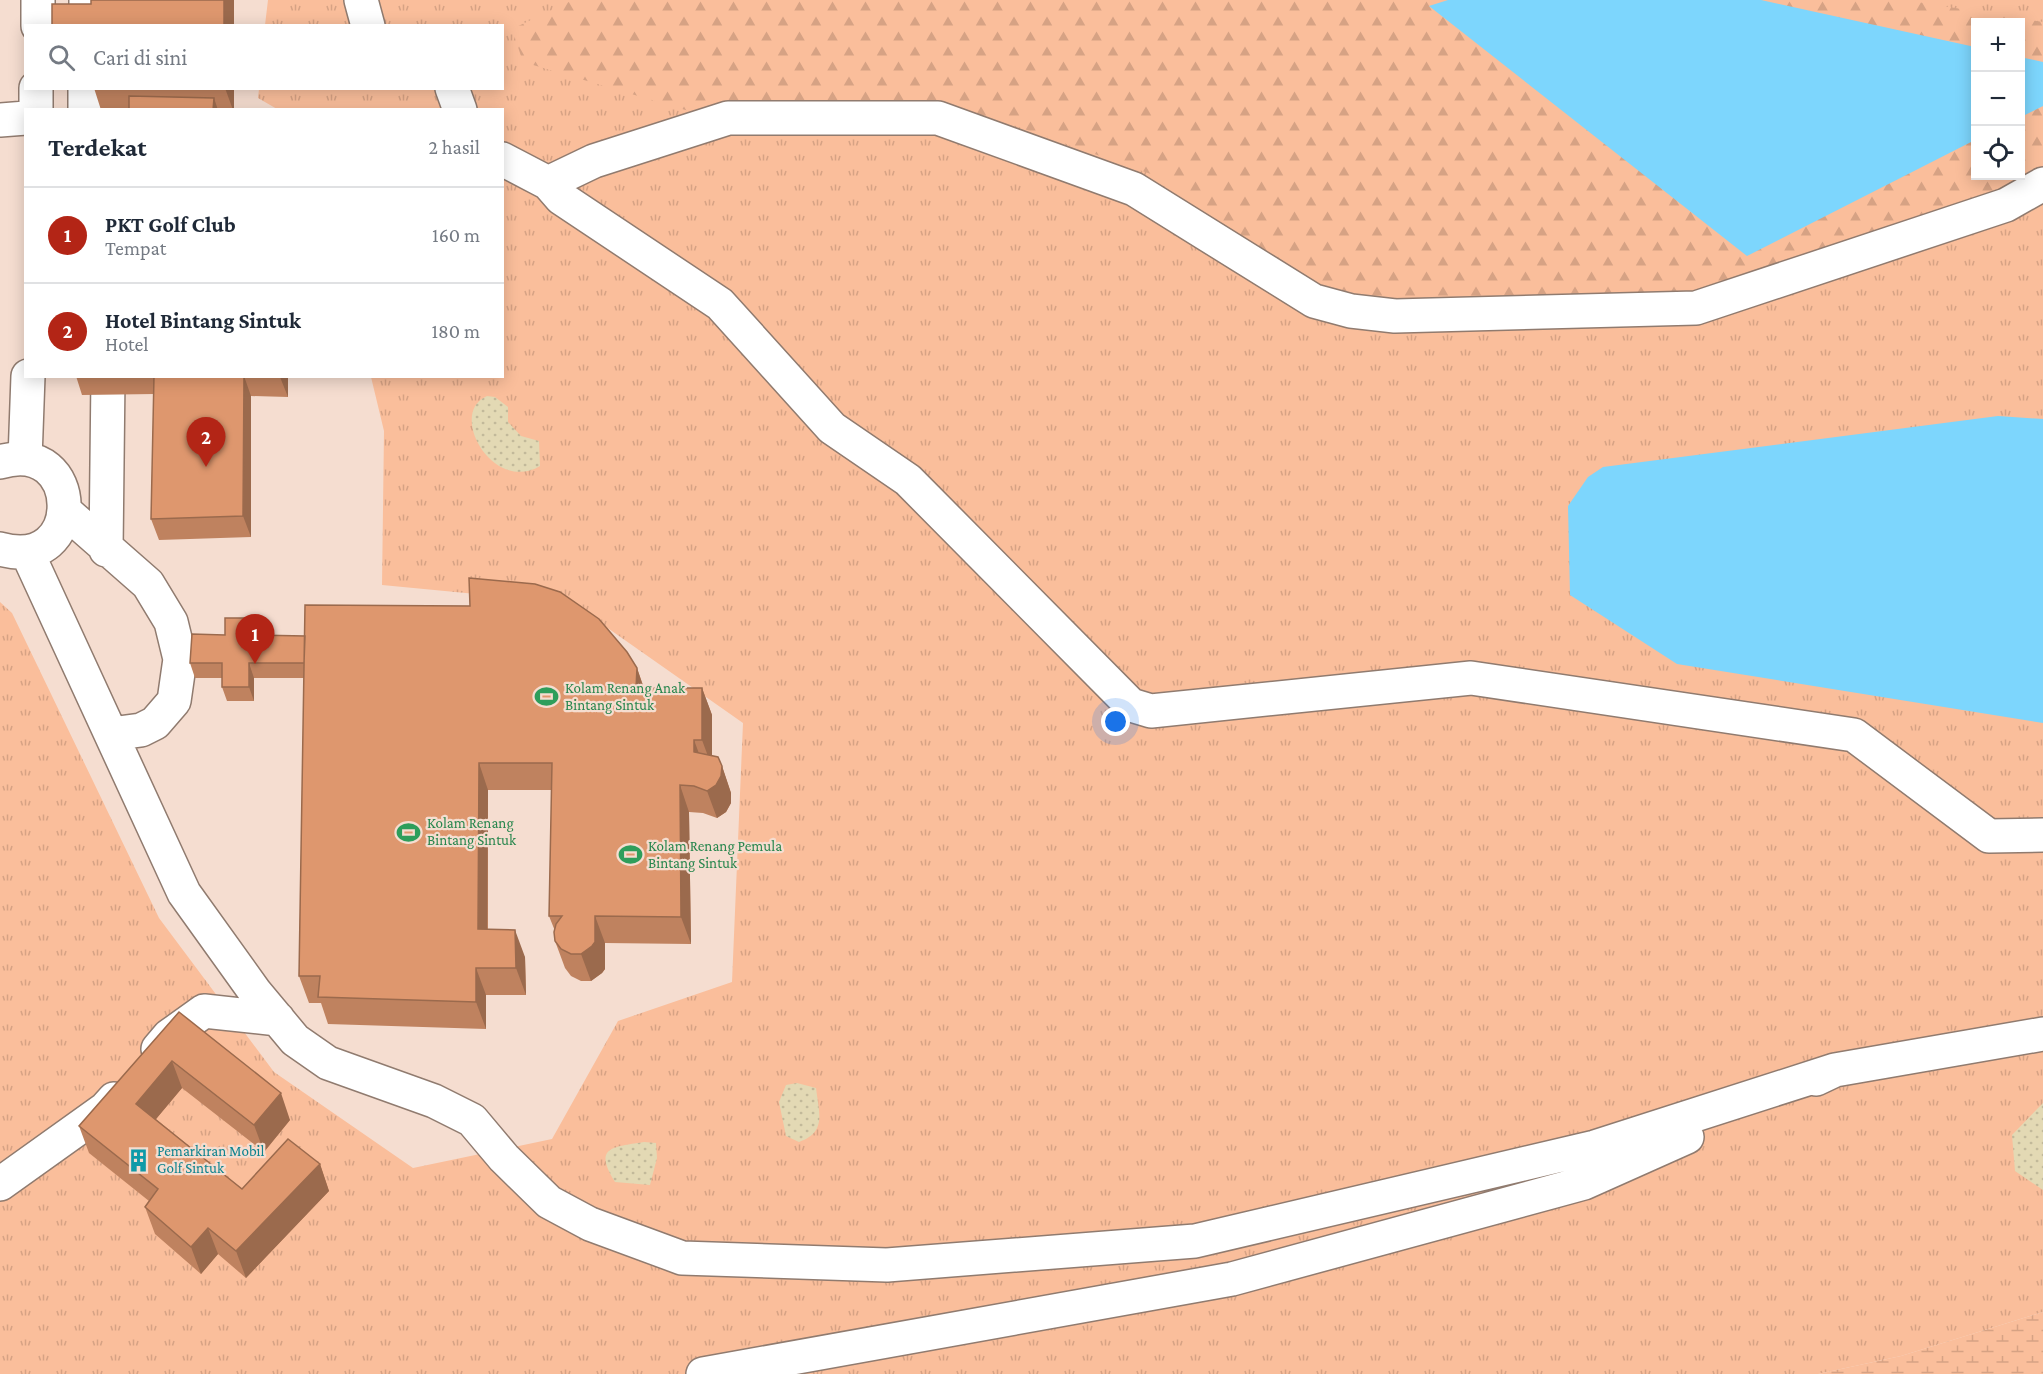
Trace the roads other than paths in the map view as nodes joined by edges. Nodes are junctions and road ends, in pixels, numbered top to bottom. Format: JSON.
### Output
{"nodes":[{"id":1,"x":38,"y":0,"type":"edge"},
{"id":2,"x":86,"y":0,"type":"edge"},
{"id":3,"x":361,"y":0,"type":"edge"},
{"id":4,"x":38,"y":24,"type":"edge"},
{"id":5,"x":86,"y":24,"type":"edge"},
{"id":6,"x":367,"y":24,"type":"edge"},
{"id":7,"x":36,"y":90,"type":"edge"},
{"id":8,"x":85,"y":90,"type":"edge"},
{"id":9,"x":453,"y":90,"type":"edge"},
{"id":10,"x":36,"y":108,"type":"edge"},
{"id":11,"x":85,"y":108,"type":"edge"},
{"id":12,"x":459,"y":108,"type":"edge"},
{"id":13,"x":24,"y":118,"type":"edge"},
{"id":14,"x":0,"y":120,"type":"edge"},
{"id":15,"x":504,"y":160,"type":"edge"},
{"id":16,"x":548,"y":183,"type":"junction"},
{"id":17,"x":2043,"y":184,"type":"edge"},
{"id":18,"x":28,"y":378,"type":"edge"},
{"id":19,"x":108,"y":378,"type":"edge"},
{"id":20,"x":13,"y":461,"type":"edge"},
{"id":21,"x":66,"y":512,"type":"junction"},
{"id":22,"x":13,"y":550,"type":"edge"},
{"id":23,"x":106,"y":550,"type":"junction"},
{"id":24,"x":111,"y":734,"type":"junction"},
{"id":25,"x":2043,"y":835,"type":"edge"},
{"id":26,"x":278,"y":1019,"type":"junction"},
{"id":27,"x":2043,"y":1034,"type":"edge"},
{"id":28,"x":1835,"y":1070,"type":"junction"},
{"id":29,"x":0,"y":1184,"type":"edge"},
{"id":30,"x":704,"y":1374,"type":"edge"}],
"edges":[{"from":1,"to":4,"type":"lane"},
{"from":2,"to":5,"type":"lane"},
{"from":3,"to":6,"type":"lane"},
{"from":7,"to":10,"type":"lane"},
{"from":8,"to":11,"type":"lane"},
{"from":9,"to":12,"type":"lane"},
{"from":13,"to":14,"type":"lane"},
{"from":15,"to":16,"type":"lane"},
{"from":16,"to":17,"type":"lane"},
{"from":16,"to":25,"type":"lane"},
{"from":18,"to":20,"type":"lane"},
{"from":19,"to":23,"type":"lane"},
{"from":20,"to":21,"type":"lane"},
{"from":21,"to":22,"type":"lane"},
{"from":21,"to":23,"type":"lane"},
{"from":22,"to":24,"type":"lane"},
{"from":23,"to":24,"type":"lane"},
{"from":24,"to":26,"type":"lane"},
{"from":26,"to":28,"type":"lane"},
{"from":26,"to":29,"type":"lane"},
{"from":27,"to":28,"type":"lane"},
{"from":28,"to":30,"type":"lane"}]}
